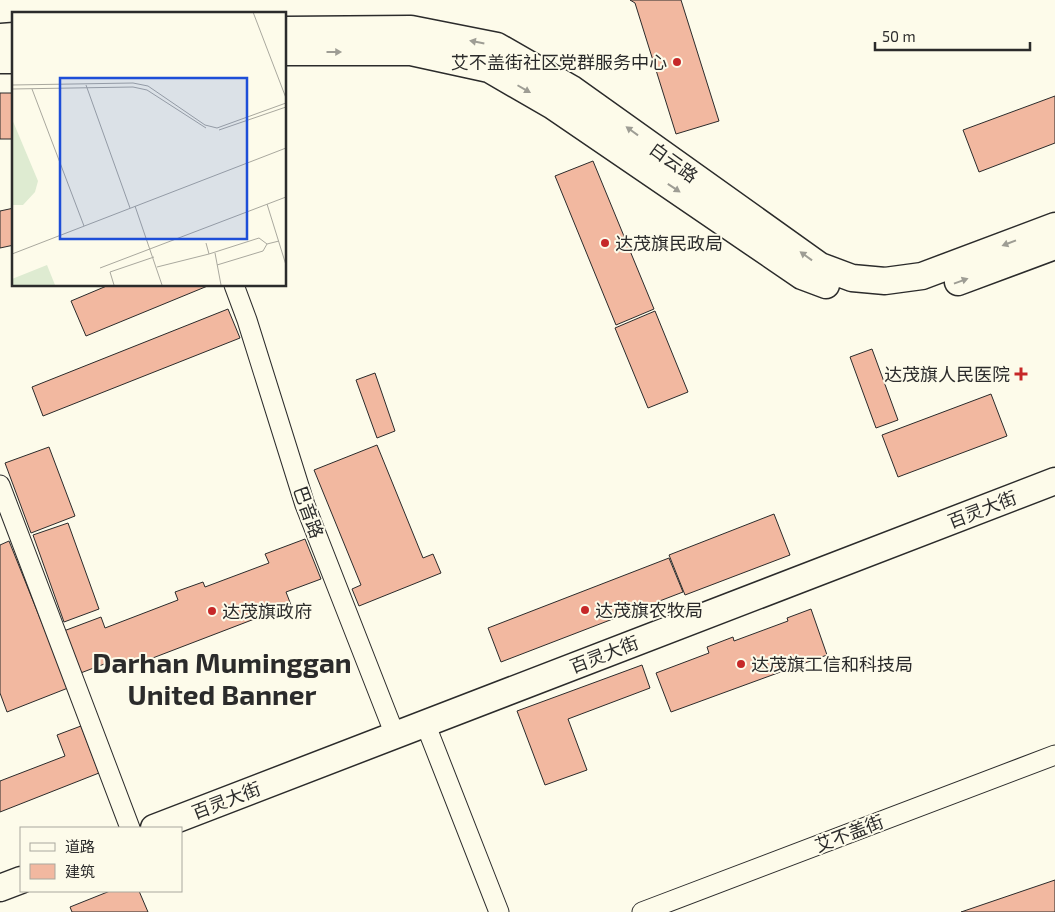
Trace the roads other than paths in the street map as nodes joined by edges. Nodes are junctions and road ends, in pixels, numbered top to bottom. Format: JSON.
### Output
{"nodes":[{"id":1,"x":286,"y":30,"type":"edge"},
{"id":2,"x":286,"y":52,"type":"edge"},
{"id":3,"x":1055,"y":226,"type":"edge"},
{"id":4,"x":1055,"y":246,"type":"edge"},
{"id":5,"x":234,"y":286,"type":"edge"},
{"id":6,"x":1055,"y":481,"type":"edge"},
{"id":7,"x":0,"y":485,"type":"edge"},
{"id":8,"x":425,"y":723,"type":"junction"},
{"id":9,"x":395,"y":734,"type":"junction"},
{"id":10,"x":1055,"y":755,"type":"edge"},
{"id":11,"x":130,"y":827,"type":"edge"},
{"id":12,"x":157,"y":827,"type":"edge"},
{"id":13,"x":20,"y":880,"type":"edge"},
{"id":14,"x":0,"y":888,"type":"edge"},
{"id":15,"x":499,"y":912,"type":"edge"},
{"id":16,"x":642,"y":912,"type":"edge"}],
"edges":[{"from":3,"to":1,"type":"street","name":"白云路","one_way":true},
{"from":2,"to":4,"type":"street","name":"白云路","one_way":true},
{"from":5,"to":9,"type":"street","name":"巴音路"},
{"from":6,"to":8,"type":"street","name":"百灵大街"},
{"from":7,"to":11,"type":"street"},
{"from":8,"to":9,"type":"street","name":"百灵大街"},
{"from":8,"to":15,"type":"street"},
{"from":9,"to":12,"type":"street","name":"百灵大街"},
{"from":10,"to":16,"type":"street","name":"艾不盖街"},
{"from":13,"to":14,"type":"street"}]}
